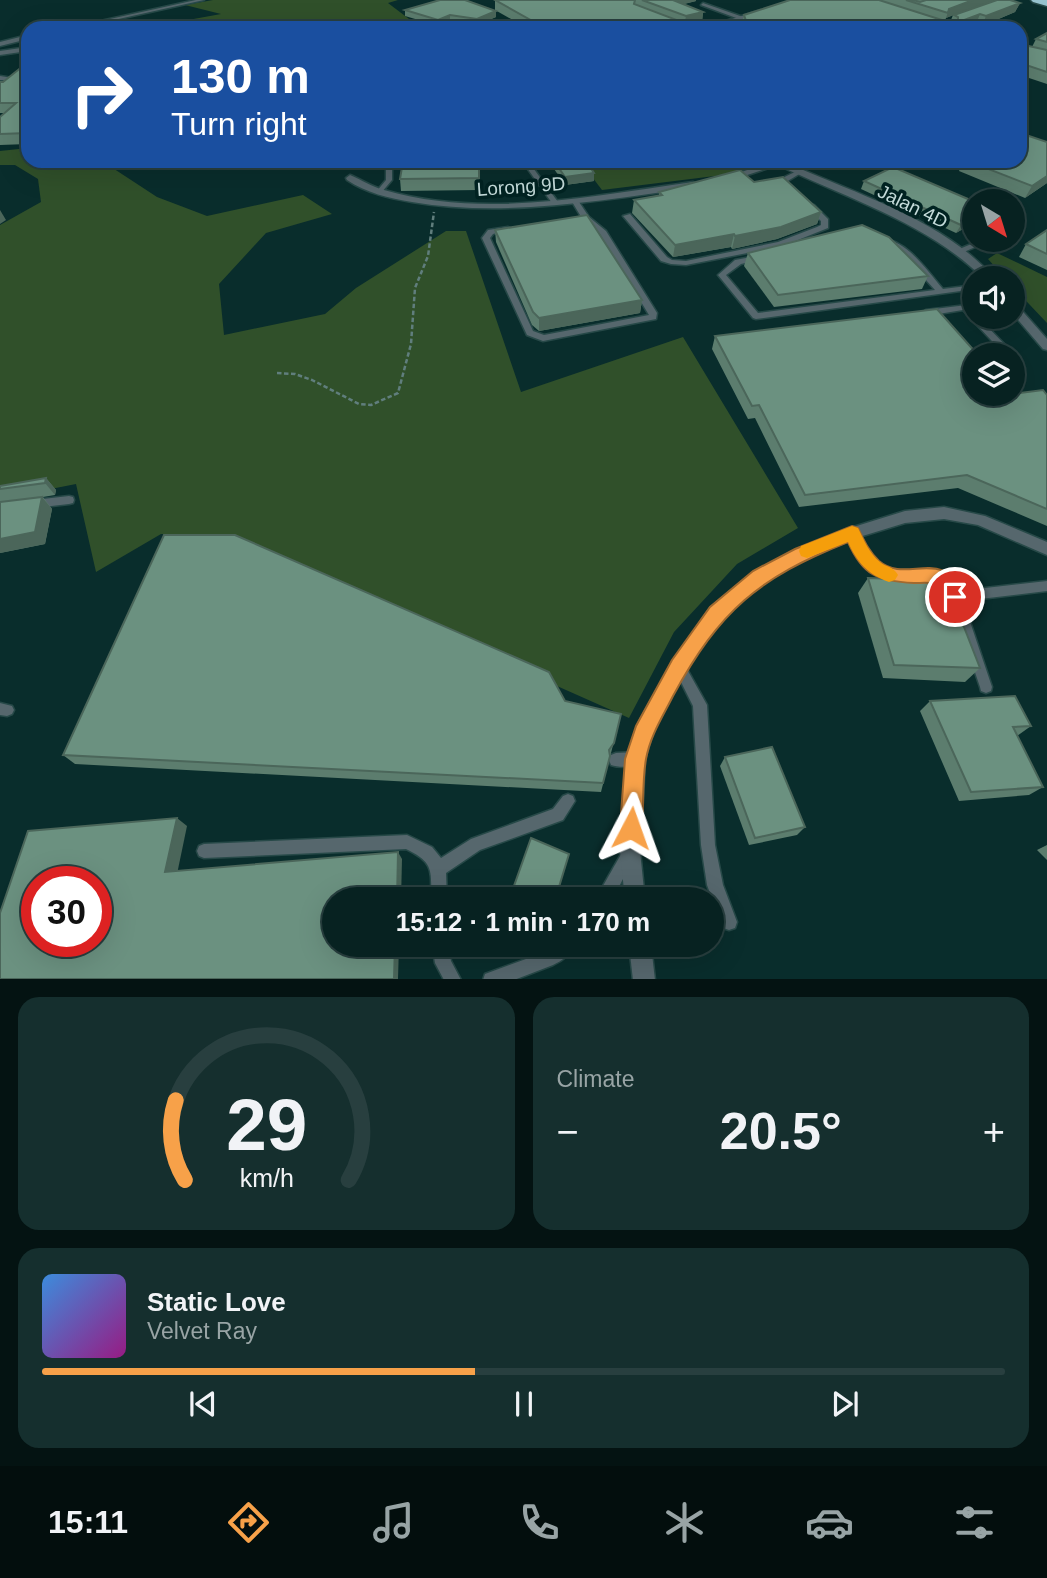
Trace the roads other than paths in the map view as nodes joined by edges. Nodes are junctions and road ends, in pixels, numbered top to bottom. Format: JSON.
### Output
{"nodes":[{"id":1,"x":202,"y":0,"type":"edge"},
{"id":2,"x":1036,"y":0,"type":"edge"},
{"id":3,"x":151,"y":1,"type":"edge"},
{"id":4,"x":191,"y":1,"type":"edge"},
{"id":5,"x":1047,"y":3,"type":"edge"},
{"id":6,"x":703,"y":4,"type":"dead end"},
{"id":7,"x":150,"y":11,"type":"junction"},
{"id":8,"x":766,"y":11,"type":"edge"},
{"id":9,"x":741,"y":18,"type":"junction"},
{"id":10,"x":658,"y":19,"type":"edge"},
{"id":11,"x":104,"y":21,"type":"edge"},
{"id":12,"x":663,"y":21,"type":"edge"},
{"id":13,"x":730,"y":21,"type":"edge"},
{"id":14,"x":21,"y":39,"type":"edge"},
{"id":15,"x":0,"y":44,"type":"edge"},
{"id":16,"x":21,"y":50,"type":"edge"},
{"id":17,"x":0,"y":53,"type":"edge"},
{"id":18,"x":0,"y":78,"type":"edge"},
{"id":19,"x":16,"y":79,"type":"edge"},
{"id":20,"x":389,"y":168,"type":"edge"},
{"id":21,"x":530,"y":168,"type":"edge"},
{"id":22,"x":758,"y":168,"type":"edge"},
{"id":23,"x":790,"y":168,"type":"edge"},
{"id":24,"x":799,"y":172,"type":"junction"},
{"id":25,"x":350,"y":177,"type":"dead end"},
{"id":26,"x":719,"y":180,"type":"edge"},
{"id":27,"x":784,"y":181,"type":"junction"},
{"id":28,"x":706,"y":183,"type":"edge"},
{"id":29,"x":762,"y":186,"type":"edge"},
{"id":30,"x":792,"y":189,"type":"edge"},
{"id":31,"x":379,"y":192,"type":"junction"},
{"id":32,"x":801,"y":197,"type":"edge"},
{"id":33,"x":575,"y":200,"type":"junction"},
{"id":34,"x":554,"y":202,"type":"junction"},
{"id":35,"x":627,"y":216,"type":"dead end"},
{"id":36,"x":586,"y":218,"type":"junction"},
{"id":37,"x":572,"y":220,"type":"edge"},
{"id":38,"x":518,"y":228,"type":"edge"},
{"id":39,"x":872,"y":234,"type":"edge"},
{"id":40,"x":800,"y":247,"type":"edge"},
{"id":41,"x":961,"y":250,"type":"joint"},
{"id":42,"x":977,"y":266,"type":"edge"},
{"id":43,"x":962,"y":289,"type":"edge"},
{"id":44,"x":942,"y":291,"type":"junction"},
{"id":45,"x":962,"y":307,"type":"edge"},
{"id":46,"x":911,"y":315,"type":"edge"},
{"id":47,"x":1025,"y":321,"type":"edge"},
{"id":48,"x":985,"y":329,"type":"edge"},
{"id":49,"x":999,"y":343,"type":"edge"},
{"id":50,"x":1047,"y":346,"type":"edge"},
{"id":51,"x":69,"y":500,"type":"dead end"},
{"id":52,"x":24,"y":505,"type":"edge"},
{"id":53,"x":852,"y":533,"type":"junction"},
{"id":54,"x":1047,"y":549,"type":"edge"},
{"id":55,"x":1047,"y":586,"type":"edge"},
{"id":56,"x":955,"y":597,"type":"junction"},
{"id":57,"x":679,"y":666,"type":"junction"},
{"id":58,"x":986,"y":687,"type":"dead end"},
{"id":59,"x":636,"y":759,"type":"junction"},
{"id":60,"x":616,"y":760,"type":"dead end"},
{"id":61,"x":568,"y":801,"type":"dead end"},
{"id":62,"x":204,"y":851,"type":"dead end"},
{"id":63,"x":630,"y":851,"type":"junction"},
{"id":64,"x":438,"y":869,"type":"junction"},
{"id":65,"x":439,"y":887,"type":"edge"},
{"id":66,"x":610,"y":887,"type":"edge"},
{"id":67,"x":634,"y":887,"type":"edge"},
{"id":68,"x":729,"y":922,"type":"dead end"},
{"id":69,"x":442,"y":957,"type":"edge"},
{"id":70,"x":553,"y":957,"type":"edge"},
{"id":71,"x":641,"y":957,"type":"edge"},
{"id":72,"x":453,"y":979,"type":"edge"},
{"id":73,"x":491,"y":979,"type":"edge"},
{"id":74,"x":644,"y":979,"type":"edge"}],
"edges":[{"from":1,"to":4,"type":"lane"},
{"from":2,"to":5,"type":"highway"},
{"from":3,"to":7,"type":"lane"},
{"from":4,"to":7,"type":"lane"},
{"from":6,"to":9,"type":"lane"},
{"from":7,"to":11,"type":"lane"},
{"from":8,"to":9,"type":"street"},
{"from":9,"to":13,"type":"street"},
{"from":10,"to":12,"type":"lane"},
{"from":14,"to":15,"type":"lane"},
{"from":16,"to":17,"type":"street"},
{"from":18,"to":19,"type":"lane"},
{"from":20,"to":31,"type":"lane"},
{"from":21,"to":34,"type":"lane"},
{"from":22,"to":26,"type":"street"},
{"from":23,"to":24,"type":"street","name":"Jalan 4D"},
{"from":24,"to":27,"type":"lane"},
{"from":24,"to":41,"type":"street","name":"Jalan 4D"},
{"from":25,"to":31,"type":"street","name":"Lorong 9D"},
{"from":27,"to":29,"type":"lane"},
{"from":27,"to":30,"type":"lane"},
{"from":28,"to":33,"type":"street","name":"Lorong 9D"},
{"from":31,"to":34,"type":"street","name":"Lorong 9D"},
{"from":32,"to":35,"type":"lane"},
{"from":33,"to":34,"type":"street","name":"Lorong 9D"},
{"from":33,"to":36,"type":"lane"},
{"from":36,"to":37,"type":"lane"},
{"from":36,"to":38,"type":"lane"},
{"from":39,"to":44,"type":"lane"},
{"from":40,"to":44,"type":"lane"},
{"from":41,"to":42,"type":"street","name":"Jalan 4D"},
{"from":43,"to":44,"type":"lane"},
{"from":45,"to":46,"type":"lane"},
{"from":47,"to":50,"type":"street"},
{"from":48,"to":49,"type":"lane"},
{"from":51,"to":52,"type":"lane"},
{"from":53,"to":54,"type":"street"},
{"from":53,"to":56,"type":"lane"},
{"from":53,"to":57,"type":"street"},
{"from":55,"to":56,"type":"lane"},
{"from":56,"to":58,"type":"lane"},
{"from":57,"to":59,"type":"street"},
{"from":57,"to":68,"type":"lane"},
{"from":59,"to":60,"type":"lane"},
{"from":59,"to":63,"type":"street"},
{"from":61,"to":64,"type":"lane"},
{"from":62,"to":64,"type":"lane"},
{"from":63,"to":66,"type":"lane"},
{"from":63,"to":67,"type":"street"},
{"from":64,"to":65,"type":"lane"},
{"from":69,"to":72,"type":"lane"},
{"from":70,"to":73,"type":"lane"},
{"from":71,"to":74,"type":"street"}]}
